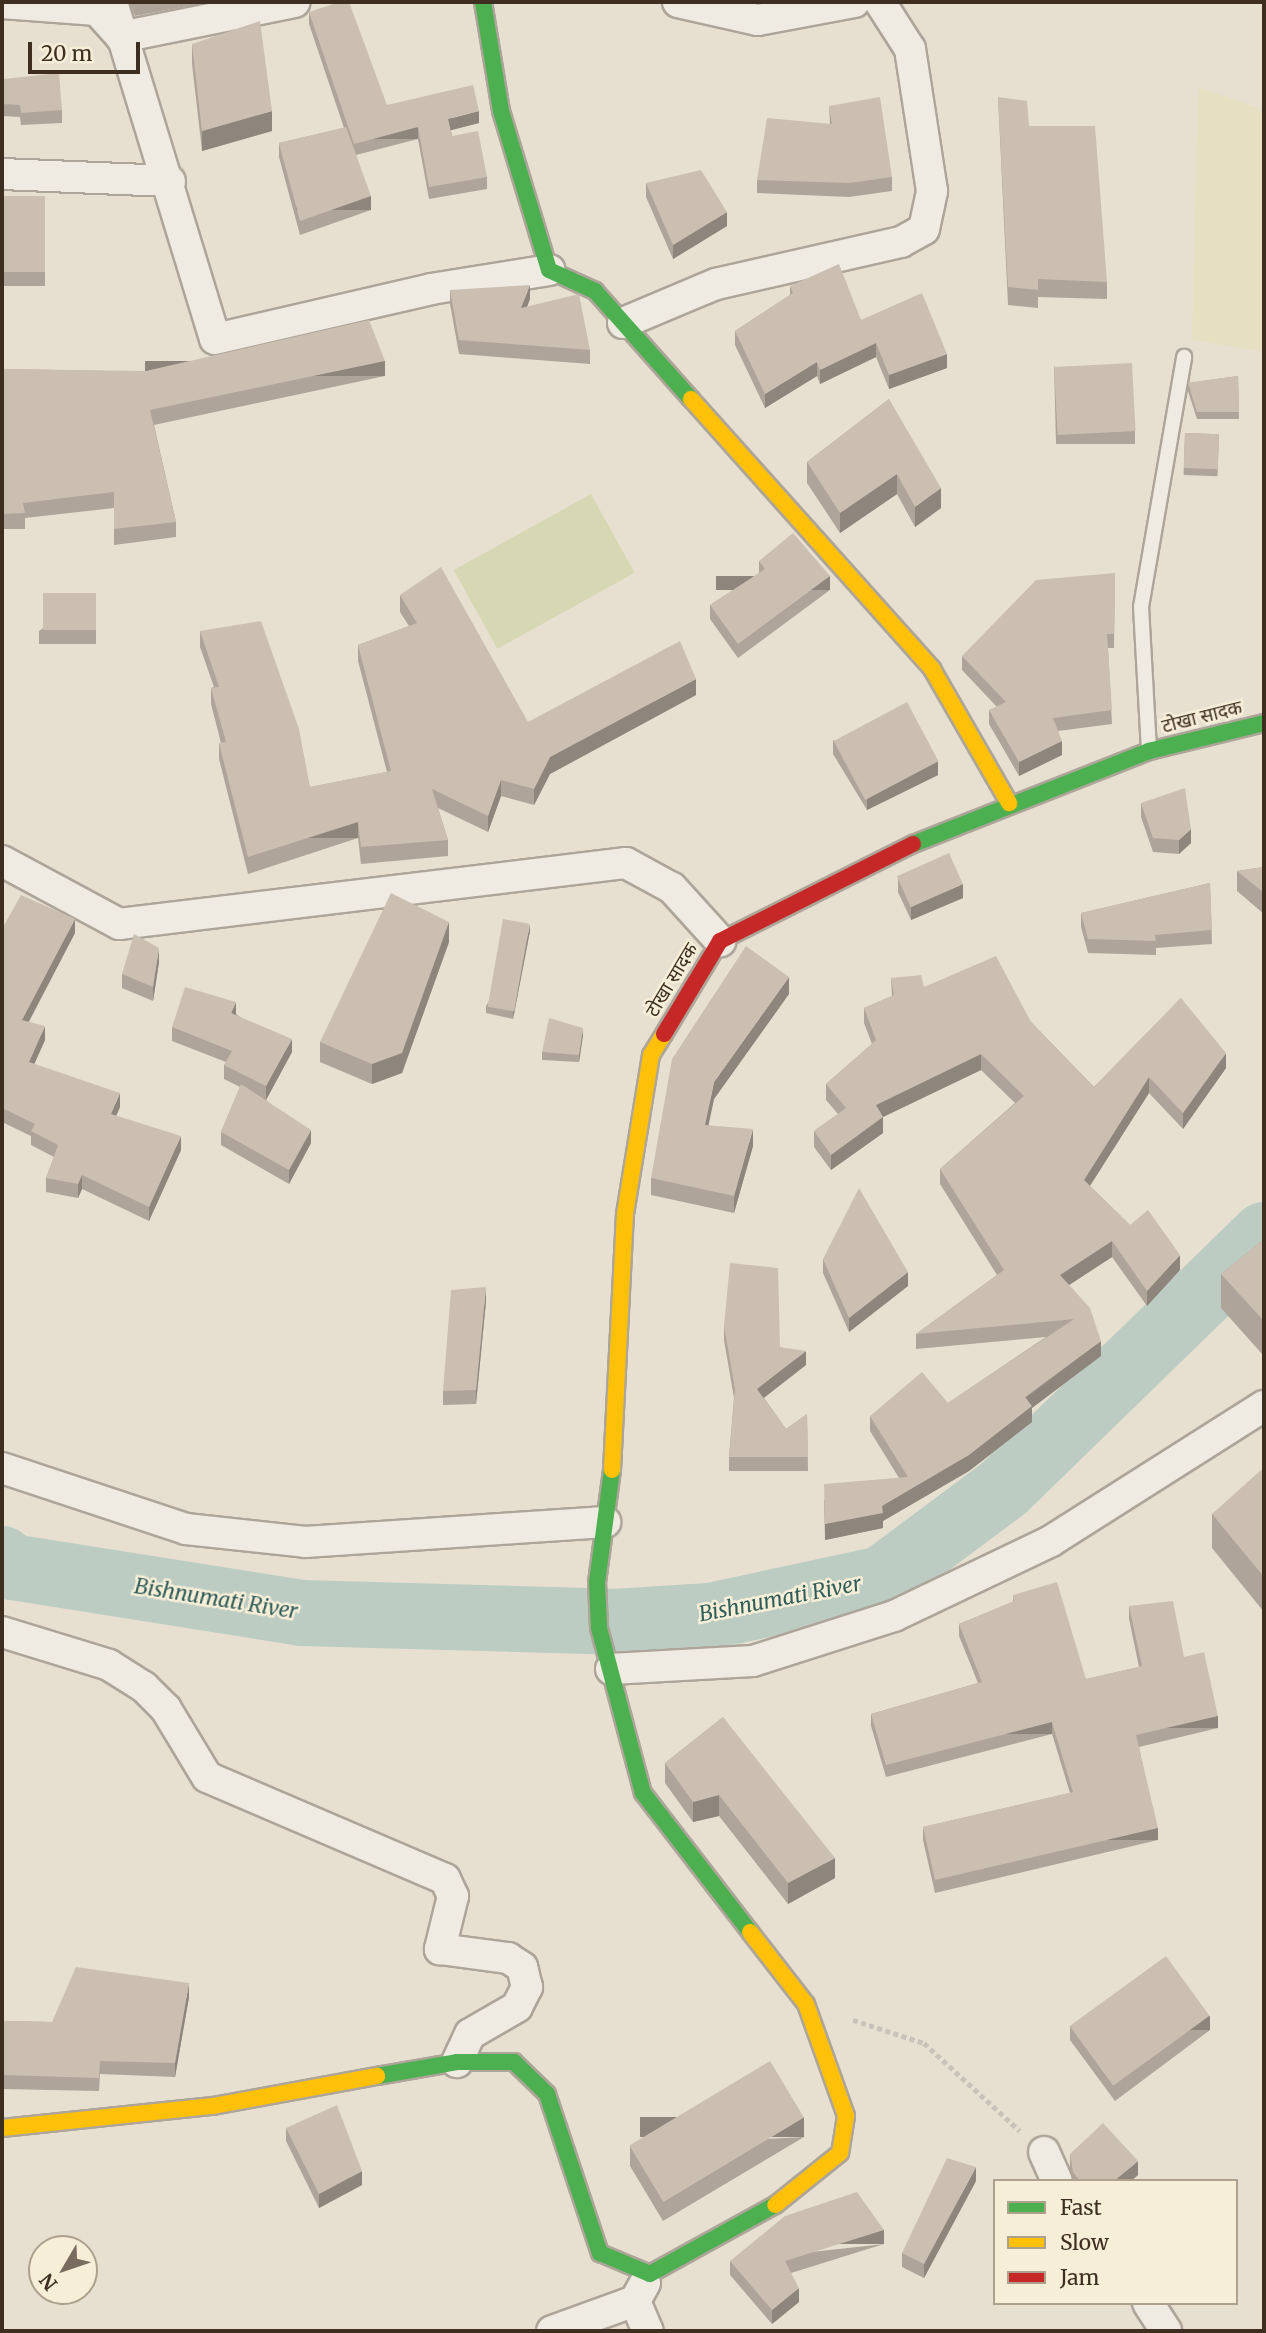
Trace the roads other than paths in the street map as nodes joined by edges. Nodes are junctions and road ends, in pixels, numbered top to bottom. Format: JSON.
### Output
{"nodes":[{"id":1,"x":112,"y":2,"type":"edge"},
{"id":2,"x":294,"y":2,"type":"edge"},
{"id":3,"x":483,"y":2,"type":"edge"},
{"id":4,"x":678,"y":2,"type":"edge"},
{"id":5,"x":854,"y":2,"type":"edge"},
{"id":6,"x":880,"y":2,"type":"edge"},
{"id":7,"x":2,"y":3,"type":"edge"},
{"id":8,"x":121,"y":37,"type":"junction"},
{"id":9,"x":2,"y":174,"type":"edge"},
{"id":10,"x":170,"y":181,"type":"junction"},
{"id":11,"x":549,"y":270,"type":"junction"},
{"id":12,"x":623,"y":323,"type":"junction"},
{"id":13,"x":1184,"y":357,"type":"dead end"},
{"id":14,"x":1264,"y":723,"type":"edge"},
{"id":15,"x":1149,"y":751,"type":"junction"},
{"id":16,"x":1009,"y":803,"type":"junction"},
{"id":17,"x":2,"y":861,"type":"edge"},
{"id":18,"x":720,"y":941,"type":"junction"},
{"id":19,"x":1264,"y":1406,"type":"edge"},
{"id":20,"x":2,"y":1468,"type":"edge"},
{"id":21,"x":606,"y":1522,"type":"junction"},
{"id":22,"x":2,"y":1632,"type":"edge"},
{"id":23,"x":611,"y":1668,"type":"junction"},
{"id":24,"x":457,"y":2062,"type":"junction"},
{"id":25,"x":2,"y":2128,"type":"edge"},
{"id":26,"x":1044,"y":2152,"type":"road end"},
{"id":27,"x":1056,"y":2179,"type":"edge"},
{"id":28,"x":650,"y":2274,"type":"junction"},
{"id":29,"x":635,"y":2301,"type":"junction"},
{"id":30,"x":1149,"y":2305,"type":"edge"},
{"id":31,"x":552,"y":2331,"type":"edge"},
{"id":32,"x":648,"y":2331,"type":"edge"},
{"id":33,"x":1166,"y":2331,"type":"edge"}],
"edges":[{"from":1,"to":8,"type":"street"},
{"from":2,"to":8,"type":"street"},
{"from":3,"to":11,"type":"main road"},
{"from":4,"to":5,"type":"street"},
{"from":6,"to":12,"type":"street"},
{"from":7,"to":8,"type":"street"},
{"from":8,"to":10,"type":"street"},
{"from":9,"to":10,"type":"street"},
{"from":10,"to":11,"type":"street"},
{"from":11,"to":12,"type":"main road"},
{"from":12,"to":16,"type":"main road"},
{"from":13,"to":15,"type":"lane"},
{"from":14,"to":15,"type":"main road","name":"टोखा सादक"},
{"from":15,"to":16,"type":"main road","name":"टोखा सादक"},
{"from":16,"to":18,"type":"main road","name":"टोखा सादक"},
{"from":17,"to":18,"type":"street"},
{"from":18,"to":21,"type":"main road","name":"टोखा सादक"},
{"from":19,"to":23,"type":"street"},
{"from":20,"to":21,"type":"street"},
{"from":21,"to":23,"type":"main road","name":"टोखा सादक"},
{"from":22,"to":24,"type":"street"},
{"from":23,"to":28,"type":"main road","name":"टोखा सादक"},
{"from":24,"to":25,"type":"main road"},
{"from":24,"to":28,"type":"main road"},
{"from":26,"to":27,"type":"street"},
{"from":28,"to":29,"type":"street"},
{"from":29,"to":31,"type":"street"},
{"from":29,"to":32,"type":"street"},
{"from":30,"to":33,"type":"street"}]}
